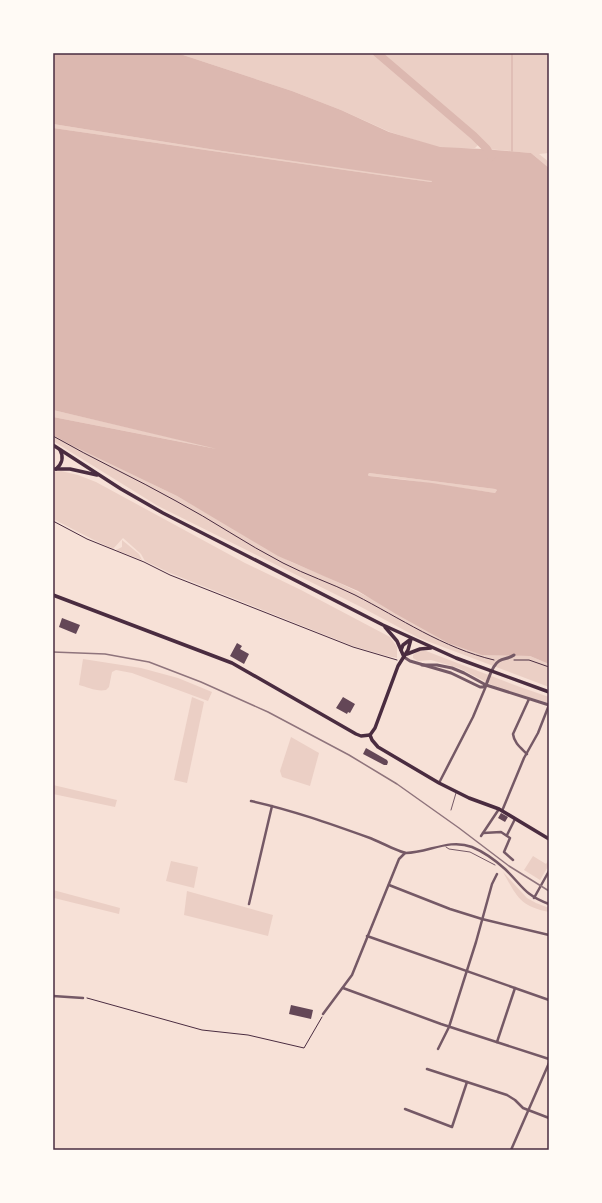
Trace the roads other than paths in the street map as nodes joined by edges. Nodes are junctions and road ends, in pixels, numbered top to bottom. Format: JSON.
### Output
{"nodes":[{"id":1,"x":53,"y":445,"type":"edge"},
{"id":2,"x":60,"y":449,"type":"junction"},
{"id":3,"x":54,"y":469,"type":"edge"},
{"id":4,"x":102,"y":476,"type":"junction"},
{"id":5,"x":53,"y":595,"type":"edge"},
{"id":6,"x":383,"y":625,"type":"junction"},
{"id":7,"x":411,"y":638,"type":"junction"},
{"id":8,"x":431,"y":648,"type":"junction"},
{"id":9,"x":401,"y":650,"type":"junction"},
{"id":10,"x":514,"y":655,"type":"dead end"},
{"id":11,"x":403,"y":658,"type":"junction"},
{"id":12,"x":486,"y":685,"type":"junction"},
{"id":13,"x":549,"y":692,"type":"edge"},
{"id":14,"x":528,"y":699,"type":"junction"},
{"id":15,"x":549,"y":705,"type":"edge"},
{"id":16,"x":370,"y":735,"type":"junction"},
{"id":17,"x":527,"y":754,"type":"junction"},
{"id":18,"x":440,"y":783,"type":"junction"},
{"id":19,"x":456,"y":792,"type":"junction"},
{"id":20,"x":251,"y":801,"type":"dead end"},
{"id":21,"x":272,"y":805,"type":"junction"},
{"id":22,"x":451,"y":810,"type":"dead end"},
{"id":23,"x":500,"y":810,"type":"junction"},
{"id":24,"x":515,"y":818,"type":"junction"},
{"id":25,"x":483,"y":833,"type":"junction"},
{"id":26,"x":507,"y":835,"type":"junction"},
{"id":27,"x":481,"y":836,"type":"dead end"},
{"id":28,"x":549,"y":838,"type":"edge"},
{"id":29,"x":444,"y":845,"type":"junction"},
{"id":30,"x":405,"y":853,"type":"junction"},
{"id":31,"x":513,"y":860,"type":"dead end"},
{"id":32,"x":495,"y":865,"type":"dead end"},
{"id":33,"x":549,"y":871,"type":"edge"},
{"id":34,"x":498,"y":874,"type":"dead end"},
{"id":35,"x":389,"y":885,"type":"junction"},
{"id":36,"x":534,"y":898,"type":"junction"},
{"id":37,"x":249,"y":904,"type":"dead end"},
{"id":38,"x":549,"y":904,"type":"edge"},
{"id":39,"x":482,"y":919,"type":"junction"},
{"id":40,"x":549,"y":935,"type":"edge"},
{"id":41,"x":367,"y":936,"type":"junction"},
{"id":42,"x":467,"y":972,"type":"junction"},
{"id":43,"x":343,"y":988,"type":"junction"},
{"id":44,"x":515,"y":988,"type":"junction"},
{"id":45,"x":53,"y":996,"type":"edge"},
{"id":46,"x":83,"y":998,"type":"road end"},
{"id":47,"x":549,"y":1000,"type":"edge"},
{"id":48,"x":323,"y":1014,"type":"road end"},
{"id":49,"x":450,"y":1027,"type":"junction"},
{"id":50,"x":497,"y":1042,"type":"junction"},
{"id":51,"x":438,"y":1049,"type":"dead end"},
{"id":52,"x":549,"y":1059,"type":"edge"},
{"id":53,"x":549,"y":1063,"type":"edge"},
{"id":54,"x":427,"y":1069,"type":"dead end"},
{"id":55,"x":467,"y":1082,"type":"junction"},
{"id":56,"x":405,"y":1109,"type":"dead end"},
{"id":57,"x":528,"y":1110,"type":"junction"},
{"id":58,"x":549,"y":1118,"type":"edge"},
{"id":59,"x":510,"y":1150,"type":"edge"}],
"edges":[{"from":1,"to":2,"type":"main road"},
{"from":2,"to":3,"type":"main road"},
{"from":2,"to":4,"type":"main road"},
{"from":3,"to":4,"type":"main road"},
{"from":4,"to":6,"type":"main road"},
{"from":5,"to":16,"type":"main road"},
{"from":6,"to":7,"type":"main road"},
{"from":6,"to":9,"type":"main road"},
{"from":7,"to":8,"type":"main road"},
{"from":7,"to":9,"type":"main road"},
{"from":7,"to":11,"type":"main road"},
{"from":8,"to":11,"type":"main road"},
{"from":8,"to":13,"type":"main road"},
{"from":9,"to":11,"type":"main road"},
{"from":10,"to":12,"type":"street"},
{"from":11,"to":12,"type":"street"},
{"from":11,"to":16,"type":"main road"},
{"from":12,"to":14,"type":"street"},
{"from":12,"to":18,"type":"street"},
{"from":14,"to":15,"type":"street"},
{"from":14,"to":17,"type":"street"},
{"from":15,"to":17,"type":"street"},
{"from":16,"to":18,"type":"main road"},
{"from":17,"to":23,"type":"street"},
{"from":18,"to":19,"type":"main road"},
{"from":19,"to":22,"type":"lane"},
{"from":19,"to":23,"type":"main road"},
{"from":20,"to":21,"type":"street"},
{"from":21,"to":30,"type":"street"},
{"from":21,"to":37,"type":"street"},
{"from":23,"to":24,"type":"main road"},
{"from":23,"to":25,"type":"street"},
{"from":24,"to":26,"type":"street"},
{"from":24,"to":28,"type":"main road"},
{"from":25,"to":26,"type":"street"},
{"from":25,"to":27,"type":"street"},
{"from":26,"to":31,"type":"street"},
{"from":29,"to":30,"type":"street"},
{"from":29,"to":32,"type":"lane"},
{"from":29,"to":36,"type":"street"},
{"from":30,"to":35,"type":"street"},
{"from":33,"to":36,"type":"street"},
{"from":34,"to":39,"type":"street"},
{"from":35,"to":39,"type":"street"},
{"from":35,"to":41,"type":"street"},
{"from":36,"to":38,"type":"street"},
{"from":39,"to":40,"type":"street"},
{"from":39,"to":42,"type":"street"},
{"from":41,"to":42,"type":"street"},
{"from":41,"to":43,"type":"street"},
{"from":42,"to":44,"type":"street"},
{"from":42,"to":49,"type":"street"},
{"from":43,"to":48,"type":"street"},
{"from":43,"to":49,"type":"street"},
{"from":44,"to":47,"type":"street"},
{"from":44,"to":50,"type":"street"},
{"from":45,"to":46,"type":"street"},
{"from":49,"to":50,"type":"street"},
{"from":49,"to":51,"type":"street"},
{"from":50,"to":52,"type":"street"},
{"from":53,"to":57,"type":"street"},
{"from":54,"to":55,"type":"street"},
{"from":55,"to":56,"type":"street"},
{"from":55,"to":57,"type":"street"},
{"from":57,"to":58,"type":"street"},
{"from":57,"to":59,"type":"street"}]}
